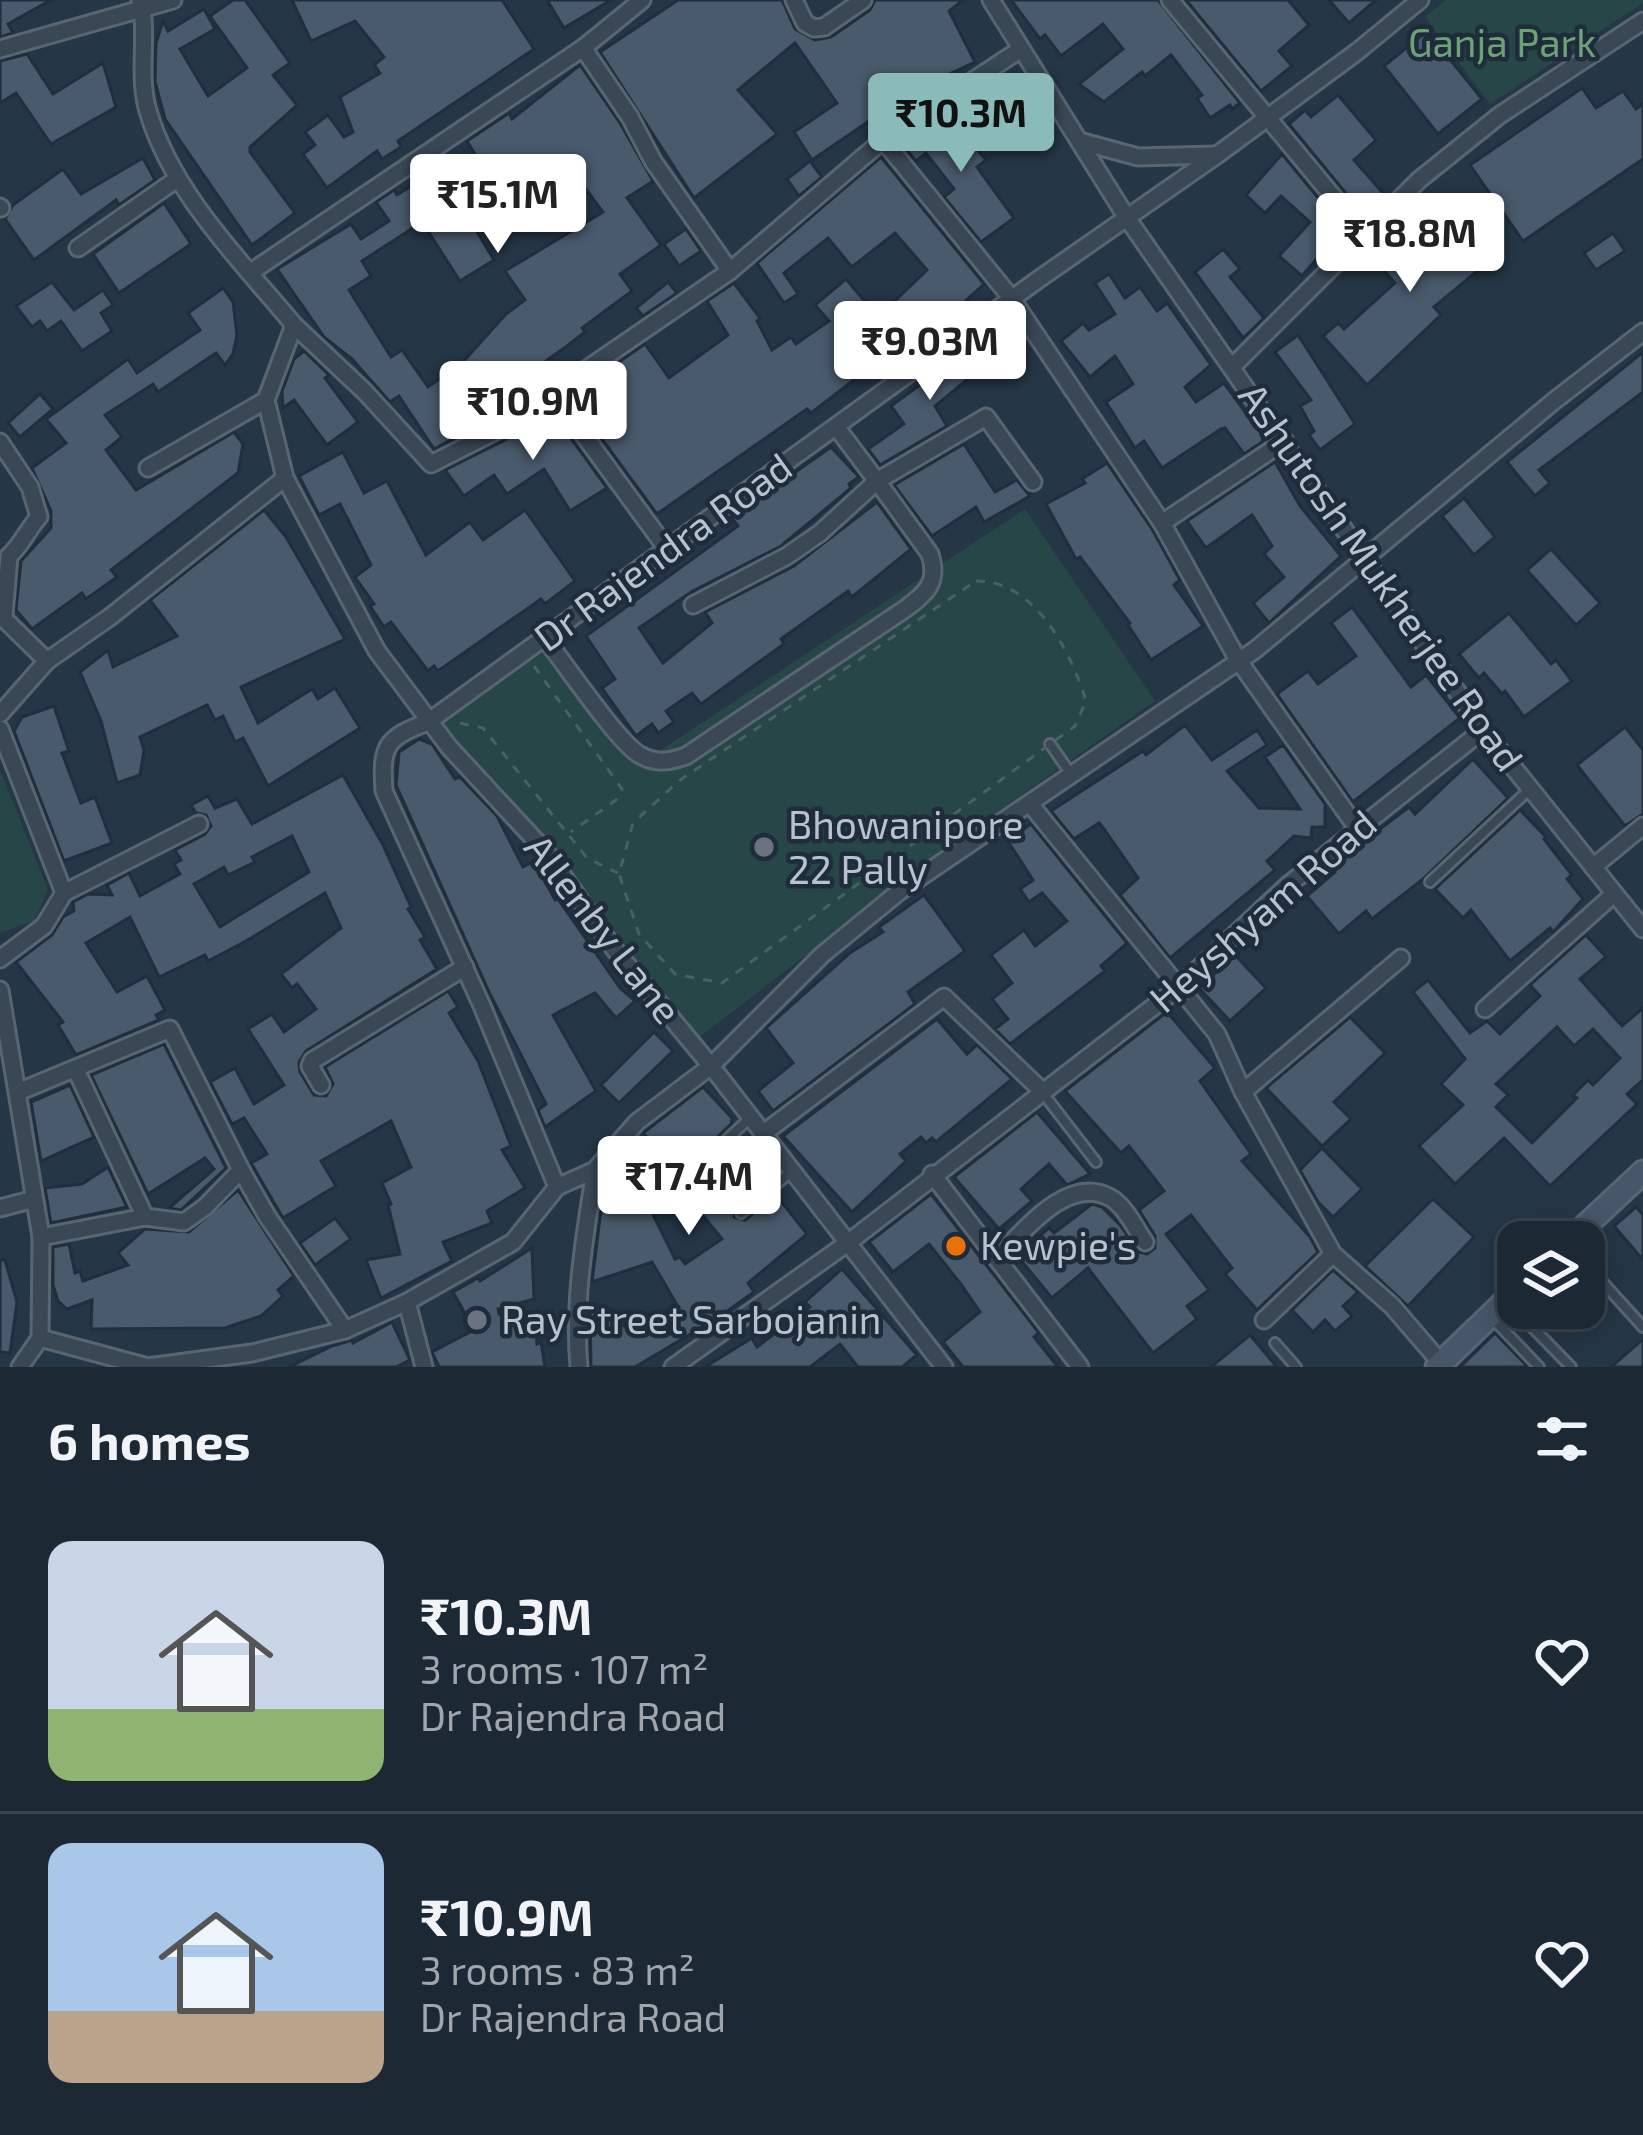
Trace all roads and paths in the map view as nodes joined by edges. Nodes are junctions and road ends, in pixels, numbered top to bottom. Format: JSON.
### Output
{"nodes":[{"id":1,"x":173,"y":0,"type":"edge"},
{"id":2,"x":642,"y":0,"type":"edge"},
{"id":3,"x":794,"y":0,"type":"edge"},
{"id":4,"x":863,"y":0,"type":"edge"},
{"id":5,"x":991,"y":0,"type":"edge"},
{"id":6,"x":1170,"y":0,"type":"edge"},
{"id":7,"x":1420,"y":0,"type":"edge"},
{"id":8,"x":141,"y":5,"type":"edge"},
{"id":9,"x":1643,"y":21,"type":"edge"},
{"id":10,"x":583,"y":48,"type":"junction"},
{"id":11,"x":0,"y":49,"type":"edge"},
{"id":12,"x":1021,"y":49,"type":"junction"},
{"id":13,"x":1269,"y":117,"type":"junction"},
{"id":14,"x":883,"y":140,"type":"junction"},
{"id":15,"x":1079,"y":141,"type":"junction"},
{"id":16,"x":1217,"y":155,"type":"junction"},
{"id":17,"x":177,"y":179,"type":"junction"},
{"id":18,"x":1127,"y":218,"type":"junction"},
{"id":19,"x":1364,"y":234,"type":"junction"},
{"id":20,"x":78,"y":248,"type":"dead end"},
{"id":21,"x":730,"y":271,"type":"junction"},
{"id":22,"x":251,"y":272,"type":"junction"},
{"id":23,"x":1012,"y":299,"type":"junction"},
{"id":24,"x":294,"y":325,"type":"junction"},
{"id":25,"x":1643,"y":332,"type":"edge"},
{"id":26,"x":1233,"y":366,"type":"junction"},
{"id":27,"x":554,"y":394,"type":"junction"},
{"id":28,"x":266,"y":400,"type":"junction"},
{"id":29,"x":837,"y":428,"type":"junction"},
{"id":30,"x":1286,"y":441,"type":"junction"},
{"id":31,"x":0,"y":442,"type":"edge"},
{"id":32,"x":148,"y":468,"type":"dead end"},
{"id":33,"x":285,"y":478,"type":"junction"},
{"id":34,"x":878,"y":481,"type":"junction"},
{"id":35,"x":1033,"y":482,"type":"dead end"},
{"id":36,"x":1162,"y":523,"type":"junction"},
{"id":37,"x":667,"y":549,"type":"junction"},
{"id":38,"x":1368,"y":560,"type":"junction"},
{"id":39,"x":693,"y":604,"type":"dead end"},
{"id":40,"x":2,"y":615,"type":"edge"},
{"id":41,"x":544,"y":637,"type":"junction"},
{"id":42,"x":526,"y":655,"type":"dead end"},
{"id":43,"x":1238,"y":660,"type":"junction"},
{"id":44,"x":47,"y":661,"type":"junction"},
{"id":45,"x":0,"y":714,"type":"edge"},
{"id":46,"x":436,"y":720,"type":"junction"},
{"id":47,"x":0,"y":729,"type":"edge"},
{"id":48,"x":1483,"y":730,"type":"junction"},
{"id":49,"x":1050,"y":745,"type":"junction"},
{"id":50,"x":1072,"y":775,"type":"junction"},
{"id":51,"x":1531,"y":789,"type":"junction"},
{"id":52,"x":1030,"y":804,"type":"junction"},
{"id":53,"x":199,"y":824,"type":"dead end"},
{"id":54,"x":1643,"y":826,"type":"edge"},
{"id":55,"x":1357,"y":828,"type":"junction"},
{"id":56,"x":568,"y":834,"type":"junction"},
{"id":57,"x":1593,"y":867,"type":"junction"},
{"id":58,"x":620,"y":874,"type":"junction"},
{"id":59,"x":1430,"y":882,"type":"dead end"},
{"id":60,"x":64,"y":893,"type":"junction"},
{"id":61,"x":1614,"y":895,"type":"junction"},
{"id":62,"x":1643,"y":929,"type":"edge"},
{"id":63,"x":1401,"y":958,"type":"dead end"},
{"id":64,"x":0,"y":959,"type":"edge"},
{"id":65,"x":465,"y":968,"type":"junction"},
{"id":66,"x":1179,"y":987,"type":"junction"},
{"id":67,"x":0,"y":990,"type":"edge"},
{"id":68,"x":1485,"y":1009,"type":"dead end"},
{"id":69,"x":711,"y":1066,"type":"junction"},
{"id":70,"x":76,"y":1070,"type":"junction"},
{"id":71,"x":321,"y":1085,"type":"dead end"},
{"id":72,"x":1041,"y":1090,"type":"junction"},
{"id":73,"x":18,"y":1092,"type":"junction"},
{"id":74,"x":1243,"y":1092,"type":"junction"},
{"id":75,"x":751,"y":1117,"type":"junction"},
{"id":76,"x":764,"y":1133,"type":"junction"},
{"id":77,"x":704,"y":1160,"type":"dead end"},
{"id":78,"x":1096,"y":1162,"type":"dead end"},
{"id":79,"x":241,"y":1170,"type":"junction"},
{"id":80,"x":595,"y":1170,"type":"junction"},
{"id":81,"x":794,"y":1171,"type":"junction"},
{"id":82,"x":932,"y":1174,"type":"junction"},
{"id":83,"x":1641,"y":1180,"type":"edge"},
{"id":84,"x":557,"y":1187,"type":"junction"},
{"id":85,"x":34,"y":1199,"type":"junction"},
{"id":86,"x":0,"y":1208,"type":"edge"},
{"id":87,"x":741,"y":1213,"type":"dead end"},
{"id":88,"x":145,"y":1217,"type":"junction"},
{"id":89,"x":1593,"y":1221,"type":"edge"},
{"id":90,"x":41,"y":1238,"type":"junction"},
{"id":91,"x":849,"y":1242,"type":"junction"},
{"id":92,"x":1145,"y":1242,"type":"dead end"},
{"id":93,"x":1333,"y":1254,"type":"junction"},
{"id":94,"x":998,"y":1257,"type":"junction"},
{"id":95,"x":1605,"y":1284,"type":"edge"},
{"id":96,"x":406,"y":1302,"type":"junction"},
{"id":97,"x":1497,"y":1309,"type":"edge"},
{"id":98,"x":1490,"y":1316,"type":"junction"},
{"id":99,"x":1264,"y":1320,"type":"dead end"},
{"id":100,"x":1643,"y":1327,"type":"edge"},
{"id":101,"x":1534,"y":1329,"type":"edge"},
{"id":102,"x":345,"y":1330,"type":"junction"},
{"id":103,"x":40,"y":1338,"type":"junction"},
{"id":104,"x":1275,"y":1342,"type":"dead end"},
{"id":105,"x":1441,"y":1366,"type":"edge"},
{"id":106,"x":20,"y":1367,"type":"edge"},
{"id":107,"x":424,"y":1367,"type":"edge"},
{"id":108,"x":579,"y":1367,"type":"edge"},
{"id":109,"x":673,"y":1367,"type":"edge"},
{"id":110,"x":944,"y":1367,"type":"edge"},
{"id":111,"x":1080,"y":1367,"type":"edge"},
{"id":112,"x":1296,"y":1367,"type":"edge"},
{"id":113,"x":1539,"y":1367,"type":"edge"},
{"id":114,"x":1571,"y":1367,"type":"edge"}],
"edges":[{"from":1,"to":8,"type":"street"},
{"from":2,"to":10,"type":"street"},
{"from":3,"to":4,"type":"street"},
{"from":5,"to":12,"type":"street","name":"Ashutosh Mukherjee Road"},
{"from":6,"to":13,"type":"street"},
{"from":7,"to":13,"type":"street","name":"Dr Rajendra Road"},
{"from":8,"to":11,"type":"street"},
{"from":8,"to":17,"type":"street"},
{"from":9,"to":19,"type":"street"},
{"from":10,"to":21,"type":"street"},
{"from":10,"to":22,"type":"street"},
{"from":12,"to":14,"type":"street"},
{"from":12,"to":15,"type":"street","name":"Ashutosh Mukherjee Road"},
{"from":13,"to":16,"type":"street","name":"Dr Rajendra Road"},
{"from":13,"to":19,"type":"street"},
{"from":14,"to":21,"type":"street"},
{"from":14,"to":23,"type":"street"},
{"from":15,"to":16,"type":"street"},
{"from":15,"to":18,"type":"street","name":"Ashutosh Mukherjee Road"},
{"from":16,"to":18,"type":"street","name":"Dr Rajendra Road"},
{"from":17,"to":20,"type":"street"},
{"from":17,"to":22,"type":"street"},
{"from":18,"to":23,"type":"street","name":"Dr Rajendra Road"},
{"from":18,"to":26,"type":"street","name":"Ashutosh Mukherjee Road"},
{"from":19,"to":26,"type":"street"},
{"from":21,"to":27,"type":"street"},
{"from":22,"to":24,"type":"street"},
{"from":23,"to":29,"type":"street","name":"Dr Rajendra Road"},
{"from":23,"to":36,"type":"street"},
{"from":24,"to":27,"type":"street"},
{"from":24,"to":28,"type":"street"},
{"from":25,"to":38,"type":"street"},
{"from":26,"to":30,"type":"street","name":"Ashutosh Mukherjee Road"},
{"from":27,"to":37,"type":"street"},
{"from":28,"to":32,"type":"street"},
{"from":28,"to":33,"type":"street","name":"Allenby Lane"},
{"from":29,"to":34,"type":"street"},
{"from":29,"to":37,"type":"street","name":"Dr Rajendra Road"},
{"from":30,"to":36,"type":"street"},
{"from":30,"to":38,"type":"street","name":"Ashutosh Mukherjee Road"},
{"from":31,"to":40,"type":"street"},
{"from":33,"to":44,"type":"street"},
{"from":33,"to":46,"type":"street","name":"Allenby Lane"},
{"from":34,"to":35,"type":"street"},
{"from":34,"to":39,"type":"street"},
{"from":34,"to":41,"type":"street"},
{"from":36,"to":43,"type":"street"},
{"from":37,"to":41,"type":"street","name":"Dr Rajendra Road"},
{"from":38,"to":43,"type":"street"},
{"from":38,"to":48,"type":"street","name":"Ashutosh Mukherjee Road"},
{"from":40,"to":44,"type":"street"},
{"from":41,"to":46,"type":"street","name":"Dr Rajendra Road"},
{"from":42,"to":56,"type":"path"},
{"from":43,"to":50,"type":"street"},
{"from":43,"to":55,"type":"street"},
{"from":44,"to":45,"type":"street"},
{"from":46,"to":56,"type":"path"},
{"from":46,"to":65,"type":"street","name":"Dr Rajendra Road"},
{"from":46,"to":69,"type":"street","name":"Allenby Lane"},
{"from":47,"to":60,"type":"street"},
{"from":48,"to":51,"type":"street","name":"Ashutosh Mukherjee Road"},
{"from":48,"to":55,"type":"street","name":"Heyshyam Road"},
{"from":49,"to":50,"type":"lane"},
{"from":49,"to":58,"type":"path"},
{"from":49,"to":58,"type":"path"},
{"from":50,"to":52,"type":"street"},
{"from":51,"to":57,"type":"street","name":"Ashutosh Mukherjee Road"},
{"from":51,"to":59,"type":"lane"},
{"from":52,"to":66,"type":"street"},
{"from":52,"to":69,"type":"street"},
{"from":53,"to":60,"type":"street"},
{"from":54,"to":57,"type":"street"},
{"from":55,"to":66,"type":"street","name":"Heyshyam Road"},
{"from":56,"to":58,"type":"path"},
{"from":57,"to":61,"type":"street","name":"Ashutosh Mukherjee Road"},
{"from":60,"to":64,"type":"street"},
{"from":61,"to":62,"type":"street","name":"Ashutosh Mukherjee Road"},
{"from":61,"to":68,"type":"street"},
{"from":63,"to":74,"type":"street"},
{"from":65,"to":71,"type":"street"},
{"from":65,"to":84,"type":"street"},
{"from":66,"to":72,"type":"street","name":"Heyshyam Road"},
{"from":66,"to":74,"type":"street"},
{"from":67,"to":73,"type":"street"},
{"from":69,"to":75,"type":"street","name":"Allenby Lane"},
{"from":69,"to":80,"type":"street"},
{"from":70,"to":73,"type":"street"},
{"from":70,"to":79,"type":"street"},
{"from":70,"to":88,"type":"street"},
{"from":72,"to":76,"type":"street"},
{"from":72,"to":78,"type":"lane"},
{"from":72,"to":82,"type":"street","name":"Heyshyam Road"},
{"from":73,"to":85,"type":"street"},
{"from":74,"to":93,"type":"street"},
{"from":75,"to":76,"type":"street","name":"Allenby Lane"},
{"from":75,"to":77,"type":"lane"},
{"from":76,"to":81,"type":"street","name":"Allenby Lane"},
{"from":79,"to":88,"type":"street"},
{"from":79,"to":102,"type":"street"},
{"from":80,"to":84,"type":"street"},
{"from":80,"to":108,"type":"street"},
{"from":81,"to":87,"type":"lane"},
{"from":81,"to":91,"type":"street","name":"Allenby Lane"},
{"from":82,"to":91,"type":"street","name":"Heyshyam Road"},
{"from":82,"to":94,"type":"street"},
{"from":83,"to":89,"type":"street"},
{"from":84,"to":96,"type":"street"},
{"from":85,"to":86,"type":"street"},
{"from":85,"to":90,"type":"street"},
{"from":88,"to":90,"type":"street"},
{"from":90,"to":103,"type":"street"},
{"from":91,"to":109,"type":"street","name":"Heyshyam Road"},
{"from":91,"to":110,"type":"street","name":"Allenby Lane"},
{"from":92,"to":94,"type":"street"},
{"from":93,"to":99,"type":"street"},
{"from":93,"to":105,"type":"street"},
{"from":94,"to":111,"type":"street"},
{"from":95,"to":100,"type":"lane"},
{"from":96,"to":102,"type":"street"},
{"from":96,"to":107,"type":"street"},
{"from":97,"to":98,"type":"street"},
{"from":98,"to":105,"type":"street"},
{"from":98,"to":113,"type":"lane"},
{"from":101,"to":114,"type":"lane"},
{"from":102,"to":103,"type":"street"},
{"from":103,"to":106,"type":"street"},
{"from":104,"to":112,"type":"lane"}]}
